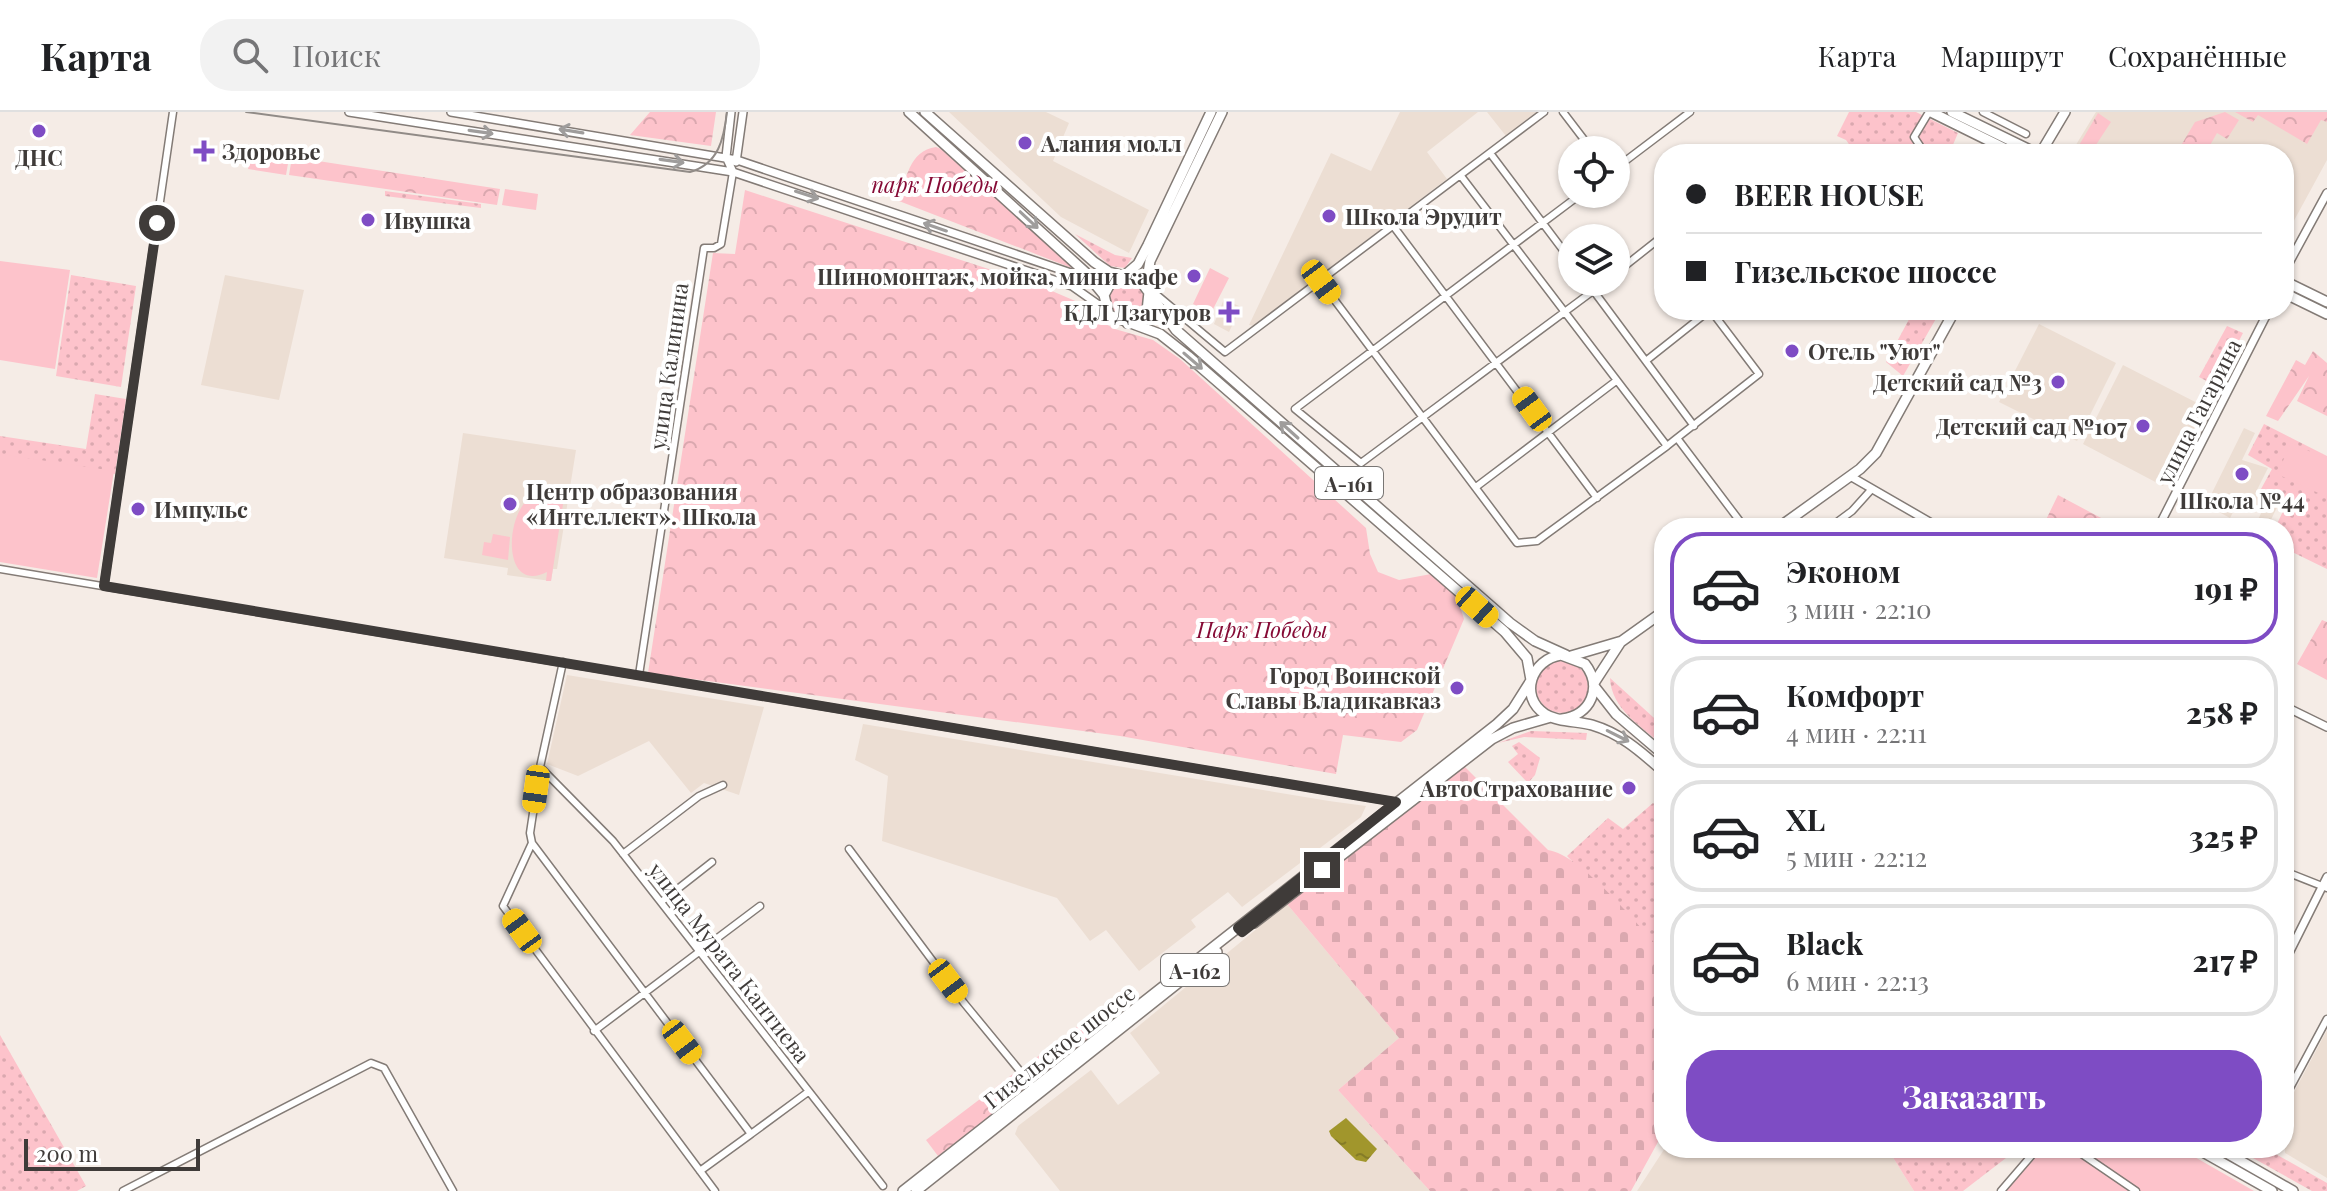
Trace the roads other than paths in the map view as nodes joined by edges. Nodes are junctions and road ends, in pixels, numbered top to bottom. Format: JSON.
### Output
{"nodes":[{"id":1,"x":173,"y":112,"type":"edge"},
{"id":2,"x":349,"y":112,"type":"edge"},
{"id":3,"x":451,"y":112,"type":"edge"},
{"id":4,"x":731,"y":112,"type":"edge"},
{"id":5,"x":743,"y":112,"type":"edge"},
{"id":6,"x":909,"y":112,"type":"edge"},
{"id":7,"x":925,"y":112,"type":"edge"},
{"id":8,"x":1211,"y":112,"type":"edge"},
{"id":9,"x":1222,"y":112,"type":"edge"},
{"id":10,"x":1544,"y":112,"type":"edge"},
{"id":11,"x":1563,"y":112,"type":"edge"},
{"id":12,"x":1690,"y":112,"type":"edge"},
{"id":13,"x":1930,"y":112,"type":"edge"},
{"id":14,"x":1952,"y":112,"type":"edge"},
{"id":15,"x":1983,"y":112,"type":"edge"},
{"id":16,"x":2065,"y":112,"type":"edge"},
{"id":17,"x":2026,"y":134,"type":"dead end"},
{"id":18,"x":1581,"y":136,"type":"edge"},
{"id":19,"x":1919,"y":144,"type":"edge"},
{"id":20,"x":1996,"y":144,"type":"edge"},
{"id":21,"x":2018,"y":144,"type":"edge"},
{"id":22,"x":2045,"y":144,"type":"edge"},
{"id":23,"x":1490,"y":153,"type":"junction"},
{"id":24,"x":726,"y":157,"type":"junction"},
{"id":25,"x":1630,"y":157,"type":"edge"},
{"id":26,"x":737,"y":160,"type":"junction"},
{"id":27,"x":733,"y":172,"type":"junction"},
{"id":28,"x":1461,"y":176,"type":"junction"},
{"id":29,"x":2327,"y":193,"type":"edge"},
{"id":30,"x":1563,"y":208,"type":"edge"},
{"id":31,"x":1543,"y":224,"type":"junction"},
{"id":32,"x":1394,"y":227,"type":"junction"},
{"id":33,"x":1654,"y":242,"type":"edge"},
{"id":34,"x":1558,"y":244,"type":"edge"},
{"id":35,"x":1514,"y":245,"type":"junction"},
{"id":36,"x":2294,"y":254,"type":"edge"},
{"id":37,"x":1630,"y":262,"type":"edge"},
{"id":38,"x":1089,"y":277,"type":"junction"},
{"id":39,"x":1120,"y":277,"type":"junction"},
{"id":40,"x":1321,"y":282,"type":"junction"},
{"id":41,"x":2294,"y":286,"type":"edge"},
{"id":42,"x":1147,"y":288,"type":"junction"},
{"id":43,"x":1104,"y":295,"type":"junction"},
{"id":44,"x":1587,"y":296,"type":"edge"},
{"id":45,"x":1598,"y":296,"type":"edge"},
{"id":46,"x":1447,"y":297,"type":"junction"},
{"id":47,"x":2294,"y":298,"type":"edge"},
{"id":48,"x":2327,"y":302,"type":"edge"},
{"id":49,"x":1106,"y":310,"type":"junction"},
{"id":50,"x":1565,"y":313,"type":"junction"},
{"id":51,"x":2327,"y":314,"type":"edge"},
{"id":52,"x":1701,"y":320,"type":"edge"},
{"id":53,"x":1721,"y":320,"type":"edge"},
{"id":54,"x":1950,"y":320,"type":"edge"},
{"id":55,"x":2264,"y":320,"type":"edge"},
{"id":56,"x":1126,"y":323,"type":"junction"},
{"id":57,"x":1373,"y":352,"type":"junction"},
{"id":58,"x":1647,"y":360,"type":"junction"},
{"id":59,"x":1497,"y":363,"type":"junction"},
{"id":60,"x":1616,"y":381,"type":"junction"},
{"id":61,"x":1424,"y":418,"type":"junction"},
{"id":62,"x":1694,"y":426,"type":"junction"},
{"id":63,"x":1549,"y":432,"type":"junction"},
{"id":64,"x":1677,"y":438,"type":"junction"},
{"id":65,"x":1667,"y":446,"type":"junction"},
{"id":66,"x":1850,"y":476,"type":"junction"},
{"id":67,"x":1476,"y":487,"type":"junction"},
{"id":68,"x":1870,"y":491,"type":"junction"},
{"id":69,"x":1597,"y":498,"type":"junction"},
{"id":70,"x":1737,"y":518,"type":"edge"},
{"id":71,"x":1792,"y":518,"type":"edge"},
{"id":72,"x":1843,"y":518,"type":"edge"},
{"id":73,"x":1921,"y":518,"type":"edge"},
{"id":74,"x":2163,"y":518,"type":"edge"},
{"id":75,"x":0,"y":569,"type":"edge"},
{"id":76,"x":104,"y":586,"type":"junction"},
{"id":77,"x":1654,"y":618,"type":"edge"},
{"id":78,"x":1622,"y":641,"type":"junction"},
{"id":79,"x":1568,"y":655,"type":"junction"},
{"id":80,"x":563,"y":662,"type":"junction"},
{"id":81,"x":639,"y":675,"type":"junction"},
{"id":82,"x":1531,"y":681,"type":"junction"},
{"id":83,"x":1594,"y":684,"type":"junction"},
{"id":84,"x":2294,"y":711,"type":"edge"},
{"id":85,"x":1551,"y":717,"type":"junction"},
{"id":86,"x":1562,"y":719,"type":"junction"},
{"id":87,"x":2327,"y":727,"type":"edge"},
{"id":88,"x":1654,"y":746,"type":"edge"},
{"id":89,"x":1654,"y":764,"type":"edge"},
{"id":90,"x":540,"y":767,"type":"junction"},
{"id":91,"x":723,"y":785,"type":"dead end"},
{"id":92,"x":1396,"y":802,"type":"junction"},
{"id":93,"x":532,"y":843,"type":"junction"},
{"id":94,"x":849,"y":849,"type":"dead end"},
{"id":95,"x":623,"y":854,"type":"junction"},
{"id":96,"x":712,"y":862,"type":"dead end"},
{"id":97,"x":2294,"y":875,"type":"edge"},
{"id":98,"x":2327,"y":877,"type":"edge"},
{"id":99,"x":2325,"y":887,"type":"edge"},
{"id":100,"x":661,"y":902,"type":"junction"},
{"id":101,"x":760,"y":906,"type":"dead end"},
{"id":102,"x":1240,"y":930,"type":"junction"},
{"id":103,"x":2294,"y":944,"type":"edge"},
{"id":104,"x":700,"y":952,"type":"junction"},
{"id":105,"x":646,"y":994,"type":"junction"},
{"id":106,"x":2327,"y":1019,"type":"edge"},
{"id":107,"x":594,"y":1031,"type":"junction"},
{"id":108,"x":2294,"y":1080,"type":"edge"},
{"id":109,"x":1034,"y":1088,"type":"junction"},
{"id":110,"x":808,"y":1092,"type":"junction"},
{"id":111,"x":751,"y":1134,"type":"junction"},
{"id":112,"x":2029,"y":1158,"type":"edge"},
{"id":113,"x":2088,"y":1158,"type":"edge"},
{"id":114,"x":2214,"y":1158,"type":"edge"},
{"id":115,"x":2235,"y":1158,"type":"edge"},
{"id":116,"x":700,"y":1171,"type":"junction"},
{"id":117,"x":883,"y":1186,"type":"dead end"},
{"id":118,"x":123,"y":1191,"type":"edge"},
{"id":119,"x":453,"y":1191,"type":"edge"},
{"id":120,"x":715,"y":1191,"type":"edge"},
{"id":121,"x":903,"y":1191,"type":"edge"},
{"id":122,"x":916,"y":1191,"type":"edge"},
{"id":123,"x":2001,"y":1191,"type":"edge"},
{"id":124,"x":2136,"y":1191,"type":"edge"},
{"id":125,"x":2272,"y":1191,"type":"edge"},
{"id":126,"x":2293,"y":1191,"type":"edge"}],
"edges":[{"from":1,"to":76,"type":"street"},
{"from":2,"to":27,"type":"street","one_way":true},
{"from":24,"to":3,"type":"street","one_way":true},
{"from":4,"to":24,"type":"street"},
{"from":5,"to":26,"type":"street","name":"улица Калинина"},
{"from":6,"to":38,"type":"main road","one_way":true},
{"from":7,"to":39,"type":"main road"},
{"from":8,"to":39,"type":"main road"},
{"from":9,"to":42,"type":"main road"},
{"from":10,"to":23,"type":"street"},
{"from":11,"to":18,"type":"street"},
{"from":12,"to":25,"type":"street"},
{"from":13,"to":19,"type":"street"},
{"from":13,"to":20,"type":"main road"},
{"from":14,"to":21,"type":"main road"},
{"from":15,"to":17,"type":"street"},
{"from":16,"to":22,"type":"main road"},
{"from":23,"to":28,"type":"street"},
{"from":23,"to":31,"type":"street"},
{"from":24,"to":26,"type":"street"},
{"from":24,"to":27,"type":"street"},
{"from":26,"to":27,"type":"street","name":"улица Калинина"},
{"from":38,"to":26,"type":"street","one_way":true},
{"from":27,"to":49,"type":"street","one_way":true},
{"from":27,"to":81,"type":"street","name":"улица Калинина"},
{"from":28,"to":32,"type":"street"},
{"from":28,"to":35,"type":"street"},
{"from":29,"to":36,"type":"street"},
{"from":30,"to":31,"type":"street"},
{"from":31,"to":34,"type":"street"},
{"from":31,"to":35,"type":"street"},
{"from":32,"to":40,"type":"street"},
{"from":32,"to":46,"type":"street"},
{"from":33,"to":37,"type":"street"},
{"from":35,"to":46,"type":"street"},
{"from":35,"to":50,"type":"street"},
{"from":38,"to":39,"type":"street"},
{"from":38,"to":43,"type":"main road"},
{"from":39,"to":42,"type":"main road"},
{"from":39,"to":43,"type":"main road"},
{"from":40,"to":42,"type":"street"},
{"from":40,"to":57,"type":"street"},
{"from":41,"to":48,"type":"main road"},
{"from":42,"to":56,"type":"main road"},
{"from":79,"to":42,"type":"main road","number":"А-161","one_way":true},
{"from":43,"to":49,"type":"main road"},
{"from":44,"to":50,"type":"street"},
{"from":45,"to":58,"type":"street"},
{"from":46,"to":57,"type":"street"},
{"from":46,"to":59,"type":"street"},
{"from":47,"to":51,"type":"main road"},
{"from":49,"to":56,"type":"main road","number":"А-161"},
{"from":50,"to":59,"type":"street"},
{"from":50,"to":60,"type":"street"},
{"from":52,"to":58,"type":"street"},
{"from":53,"to":62,"type":"street"},
{"from":54,"to":66,"type":"main road"},
{"from":55,"to":74,"type":"street","name":"улица Гагарина"},
{"from":56,"to":82,"type":"main road","number":"А-161","one_way":true},
{"from":57,"to":61,"type":"street"},
{"from":57,"to":61,"type":"street"},
{"from":58,"to":62,"type":"street"},
{"from":59,"to":61,"type":"street"},
{"from":59,"to":63,"type":"street"},
{"from":60,"to":63,"type":"street"},
{"from":60,"to":65,"type":"street"},
{"from":61,"to":67,"type":"street"},
{"from":62,"to":64,"type":"street"},
{"from":63,"to":67,"type":"street"},
{"from":63,"to":69,"type":"street"},
{"from":64,"to":65,"type":"street"},
{"from":64,"to":70,"type":"street"},
{"from":65,"to":69,"type":"street"},
{"from":66,"to":68,"type":"street"},
{"from":66,"to":71,"type":"main road"},
{"from":67,"to":69,"type":"street"},
{"from":68,"to":72,"type":"street"},
{"from":68,"to":73,"type":"street"},
{"from":75,"to":76,"type":"street"},
{"from":76,"to":80,"type":"street"},
{"from":77,"to":78,"type":"main road"},
{"from":78,"to":79,"type":"main road"},
{"from":78,"to":83,"type":"main road"},
{"from":79,"to":82,"type":"main road"},
{"from":79,"to":83,"type":"main road","number":"А-161"},
{"from":80,"to":81,"type":"street"},
{"from":80,"to":90,"type":"street"},
{"from":81,"to":92,"type":"street"},
{"from":82,"to":85,"type":"main road","number":"А-161"},
{"from":82,"to":92,"type":"main road","name":"Гизельское шоссе","number":"А-162"},
{"from":83,"to":86,"type":"main road"},
{"from":83,"to":88,"type":"main road","number":"А-161"},
{"from":84,"to":87,"type":"street"},
{"from":85,"to":86,"type":"main road"},
{"from":85,"to":102,"type":"main road","name":"Гизельское шоссе","number":"А-162"},
{"from":86,"to":89,"type":"main road","one_way":true},
{"from":90,"to":93,"type":"street"},
{"from":90,"to":95,"type":"street","name":"улица Мурата Кантиева"},
{"from":91,"to":95,"type":"street"},
{"from":92,"to":102,"type":"main road","name":"Гизельское шоссе","number":"А-162"},
{"from":93,"to":105,"type":"street"},
{"from":93,"to":107,"type":"street"},
{"from":94,"to":109,"type":"street"},
{"from":95,"to":100,"type":"street","name":"улица Мурата Кантиева"},
{"from":96,"to":100,"type":"street"},
{"from":97,"to":99,"type":"street"},
{"from":98,"to":99,"type":"street"},
{"from":99,"to":103,"type":"street"},
{"from":100,"to":104,"type":"street","name":"улица Мурата Кантиева"},
{"from":101,"to":104,"type":"street"},
{"from":102,"to":109,"type":"main road","name":"Гизельское шоссе","number":"А-162"},
{"from":102,"to":122,"type":"main road","name":"Гизельское шоссе","number":"А-162"},
{"from":104,"to":105,"type":"street"},
{"from":104,"to":110,"type":"street","name":"улица Мурата Кантиева"},
{"from":105,"to":107,"type":"street"},
{"from":105,"to":111,"type":"street"},
{"from":106,"to":108,"type":"street"},
{"from":107,"to":116,"type":"street"},
{"from":109,"to":121,"type":"main road","name":"Гизельское шоссе","number":"А-162"},
{"from":110,"to":111,"type":"street"},
{"from":110,"to":117,"type":"street","name":"улица Мурата Кантиева"},
{"from":111,"to":116,"type":"street"},
{"from":112,"to":123,"type":"street"},
{"from":113,"to":124,"type":"street"},
{"from":114,"to":125,"type":"main road"},
{"from":115,"to":126,"type":"main road"},
{"from":116,"to":120,"type":"street"},
{"from":118,"to":119,"type":"street"}]}
